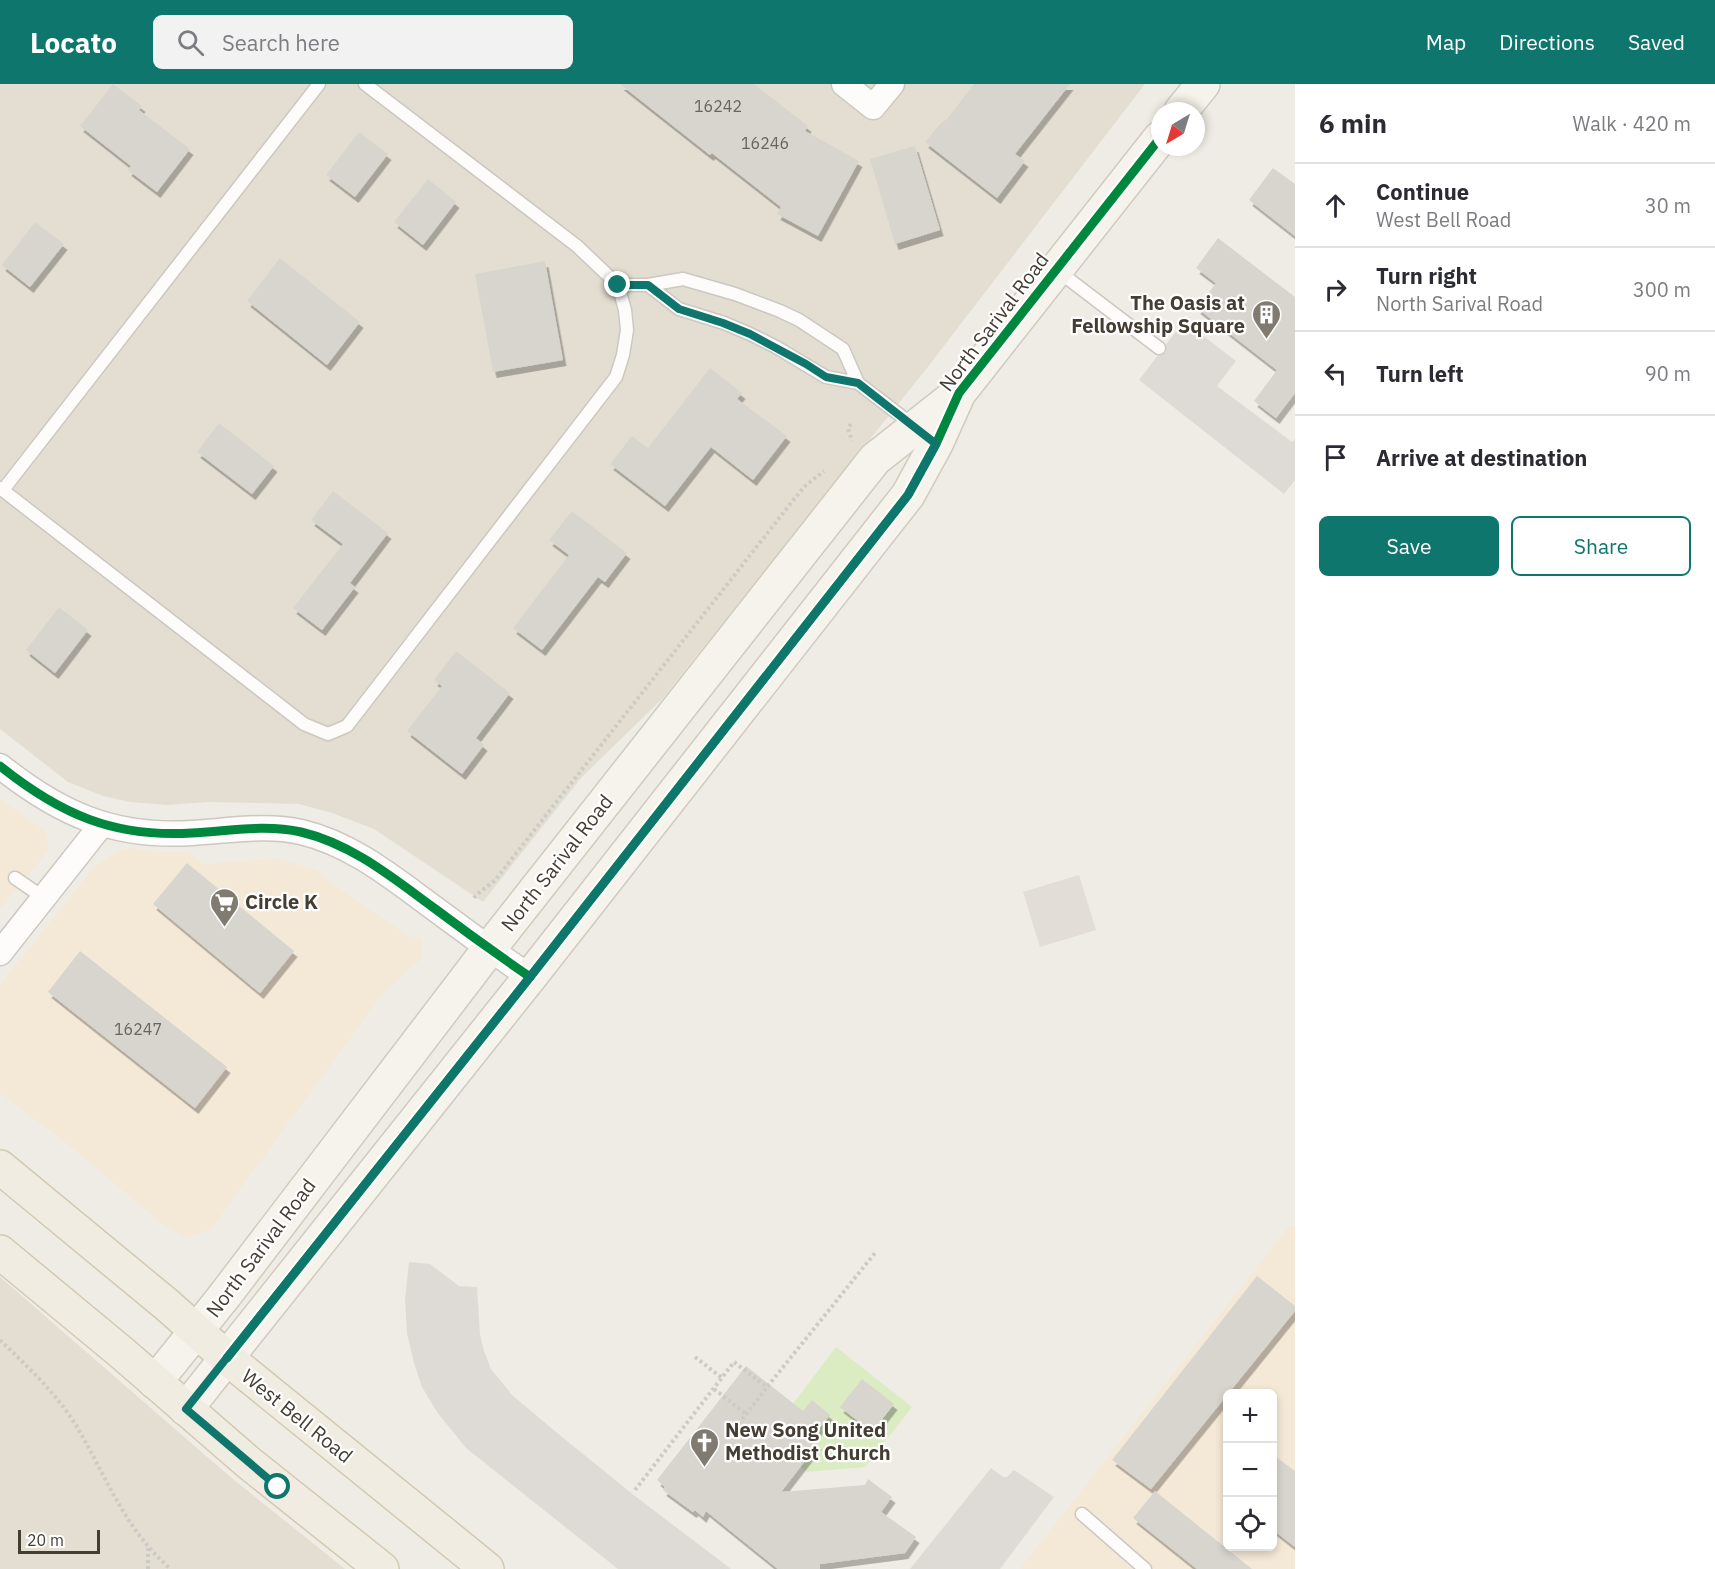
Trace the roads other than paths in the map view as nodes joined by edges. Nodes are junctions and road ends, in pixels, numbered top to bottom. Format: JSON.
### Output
{"nodes":[{"id":1,"x":319,"y":84,"type":"edge"},
{"id":2,"x":365,"y":84,"type":"edge"},
{"id":3,"x":844,"y":84,"type":"edge"},
{"id":4,"x":892,"y":84,"type":"edge"},
{"id":5,"x":1203,"y":84,"type":"edge"},
{"id":6,"x":1188,"y":102,"type":"edge"},
{"id":7,"x":1151,"y":149,"type":"edge"},
{"id":8,"x":1056,"y":269,"type":"junction"},
{"id":9,"x":618,"y":285,"type":"junction"},
{"id":10,"x":648,"y":285,"type":"junction"},
{"id":11,"x":1159,"y":348,"type":"dead end"},
{"id":12,"x":858,"y":383,"type":"junction"},
{"id":13,"x":925,"y":436,"type":"junction"},
{"id":14,"x":1,"y":489,"type":"edge"},
{"id":15,"x":1,"y":770,"type":"edge"},
{"id":16,"x":102,"y":824,"type":"junction"},
{"id":17,"x":15,"y":878,"type":"dead end"},
{"id":18,"x":44,"y":898,"type":"junction"},
{"id":19,"x":489,"y":949,"type":"junction"},
{"id":20,"x":0,"y":953,"type":"edge"},
{"id":21,"x":530,"y":977,"type":"junction"},
{"id":22,"x":0,"y":1167,"type":"edge"},
{"id":23,"x":0,"y":1252,"type":"edge"},
{"id":24,"x":196,"y":1332,"type":"junction"},
{"id":25,"x":227,"y":1358,"type":"junction"},
{"id":26,"x":155,"y":1382,"type":"junction"},
{"id":27,"x":186,"y":1409,"type":"junction"},
{"id":28,"x":1082,"y":1514,"type":"dead end"},
{"id":29,"x":382,"y":1569,"type":"edge"},
{"id":30,"x":487,"y":1569,"type":"edge"},
{"id":31,"x":1145,"y":1569,"type":"edge"}],
"edges":[{"from":1,"to":14,"type":"lane"},
{"from":2,"to":9,"type":"lane"},
{"from":3,"to":4,"type":"street"},
{"from":5,"to":6,"type":"main road"},
{"from":7,"to":8,"type":"main road","name":"North Sarival Road"},
{"from":8,"to":11,"type":"lane"},
{"from":8,"to":13,"type":"main road","name":"North Sarival Road"},
{"from":9,"to":10,"type":"lane"},
{"from":9,"to":14,"type":"lane"},
{"from":10,"to":12,"type":"lane"},
{"from":10,"to":12,"type":"lane"},
{"from":12,"to":13,"type":"lane"},
{"from":13,"to":19,"type":"main road","name":"North Sarival Road"},
{"from":13,"to":21,"type":"main road","name":"North Sarival Road"},
{"from":15,"to":16,"type":"street"},
{"from":16,"to":18,"type":"street"},
{"from":16,"to":19,"type":"street"},
{"from":17,"to":18,"type":"lane"},
{"from":18,"to":20,"type":"street"},
{"from":19,"to":21,"type":"street"},
{"from":19,"to":24,"type":"main road","name":"North Sarival Road"},
{"from":21,"to":25,"type":"main road","name":"North Sarival Road"},
{"from":22,"to":24,"type":"main road","name":"West Bell Road"},
{"from":23,"to":26,"type":"main road"},
{"from":24,"to":25,"type":"main road","name":"West Bell Road"},
{"from":24,"to":26,"type":"main road","name":"North Sarival Road"},
{"from":25,"to":27,"type":"main road","name":"North Sarival Road"},
{"from":25,"to":30,"type":"main road","name":"West Bell Road"},
{"from":26,"to":27,"type":"main road"},
{"from":27,"to":29,"type":"main road"},
{"from":28,"to":31,"type":"lane"}]}
